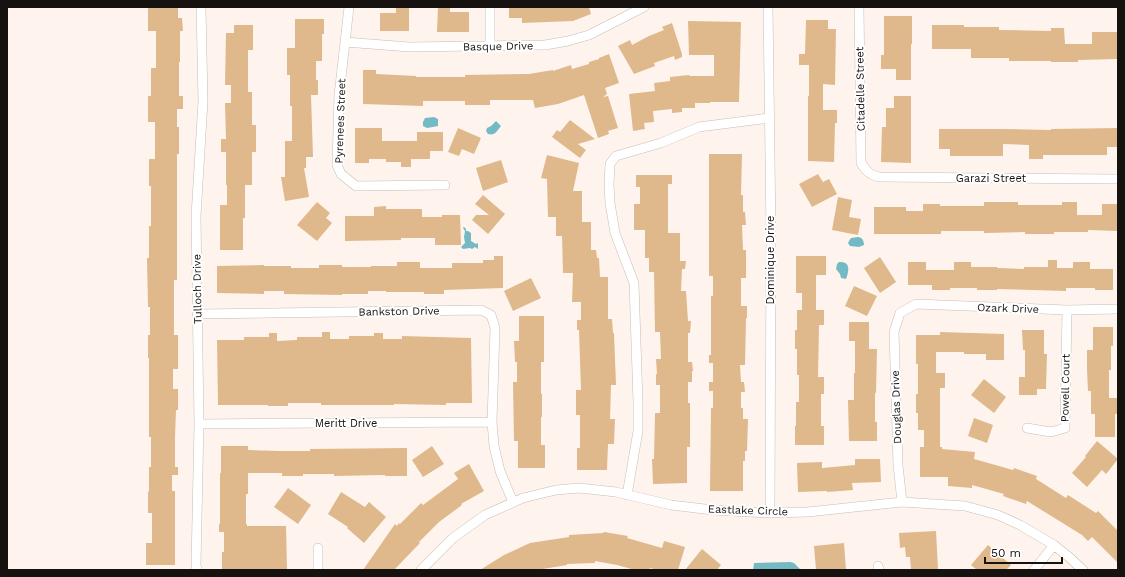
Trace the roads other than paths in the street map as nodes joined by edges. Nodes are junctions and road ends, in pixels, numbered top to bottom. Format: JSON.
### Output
{"nodes":[{"id":1,"x":202,"y":7,"type":"edge"},
{"id":2,"x":350,"y":7,"type":"edge"},
{"id":3,"x":490,"y":7,"type":"edge"},
{"id":4,"x":644,"y":7,"type":"edge"},
{"id":5,"x":768,"y":7,"type":"edge"},
{"id":6,"x":859,"y":7,"type":"edge"},
{"id":7,"x":345,"y":42,"type":"junction"},
{"id":8,"x":490,"y":46,"type":"junction"},
{"id":9,"x":769,"y":118,"type":"junction"},
{"id":10,"x":866,"y":170,"type":"joint"},
{"id":11,"x":1118,"y":179,"type":"edge"},
{"id":12,"x":445,"y":185,"type":"dead end"},
{"id":13,"x":1118,"y":309,"type":"edge"},
{"id":14,"x":1067,"y":310,"type":"junction"},
{"id":15,"x":900,"y":313,"type":"joint"},
{"id":16,"x":198,"y":314,"type":"junction"},
{"id":17,"x":492,"y":422,"type":"junction"},
{"id":18,"x":199,"y":424,"type":"junction"},
{"id":19,"x":1026,"y":428,"type":"dead end"},
{"id":20,"x":627,"y":495,"type":"junction"},
{"id":21,"x":513,"y":502,"type":"junction"},
{"id":22,"x":902,"y":502,"type":"junction"},
{"id":23,"x":770,"y":513,"type":"junction"},
{"id":24,"x":1054,"y":545,"type":"junction"},
{"id":25,"x":318,"y":548,"type":"dead end"},
{"id":26,"x":197,"y":570,"type":"edge"},
{"id":27,"x":318,"y":570,"type":"edge"},
{"id":28,"x":421,"y":570,"type":"edge"},
{"id":29,"x":1034,"y":570,"type":"edge"},
{"id":30,"x":1083,"y":570,"type":"edge"}],
"edges":[{"from":1,"to":16,"type":"street","name":"Tulloch Drive"},
{"from":2,"to":7,"type":"street","name":"Pyrenees Street"},
{"from":3,"to":8,"type":"street"},
{"from":4,"to":8,"type":"street","name":"Basque Drive"},
{"from":5,"to":9,"type":"street","name":"Dominique Drive"},
{"from":6,"to":10,"type":"street","name":"Citadelle Street"},
{"from":7,"to":8,"type":"street","name":"Basque Drive"},
{"from":7,"to":12,"type":"street","name":"Pyrenees Street"},
{"from":9,"to":20,"type":"street"},
{"from":9,"to":23,"type":"street","name":"Dominique Drive"},
{"from":10,"to":11,"type":"street","name":"Garazi Street"},
{"from":13,"to":14,"type":"street","name":"Ozark Drive"},
{"from":14,"to":15,"type":"street","name":"Ozark Drive"},
{"from":14,"to":19,"type":"street","name":"Powell Court"},
{"from":15,"to":22,"type":"street","name":"Douglas Drive"},
{"from":16,"to":17,"type":"street","name":"Bankston Drive"},
{"from":16,"to":18,"type":"street","name":"Tulloch Drive"},
{"from":17,"to":18,"type":"street","name":"Meritt Drive"},
{"from":17,"to":21,"type":"street","name":"Bankston Drive"},
{"from":18,"to":26,"type":"street","name":"Tulloch Drive"},
{"from":20,"to":21,"type":"street","name":"Eastlake Circle"},
{"from":20,"to":23,"type":"street","name":"Eastlake Circle"},
{"from":21,"to":28,"type":"street","name":"Eastlake Circle"},
{"from":22,"to":23,"type":"street","name":"Eastlake Circle"},
{"from":22,"to":24,"type":"street","name":"Eastlake Circle"},
{"from":24,"to":29,"type":"street"},
{"from":24,"to":30,"type":"street","name":"Eastlake Circle"},
{"from":25,"to":27,"type":"street"}]}
